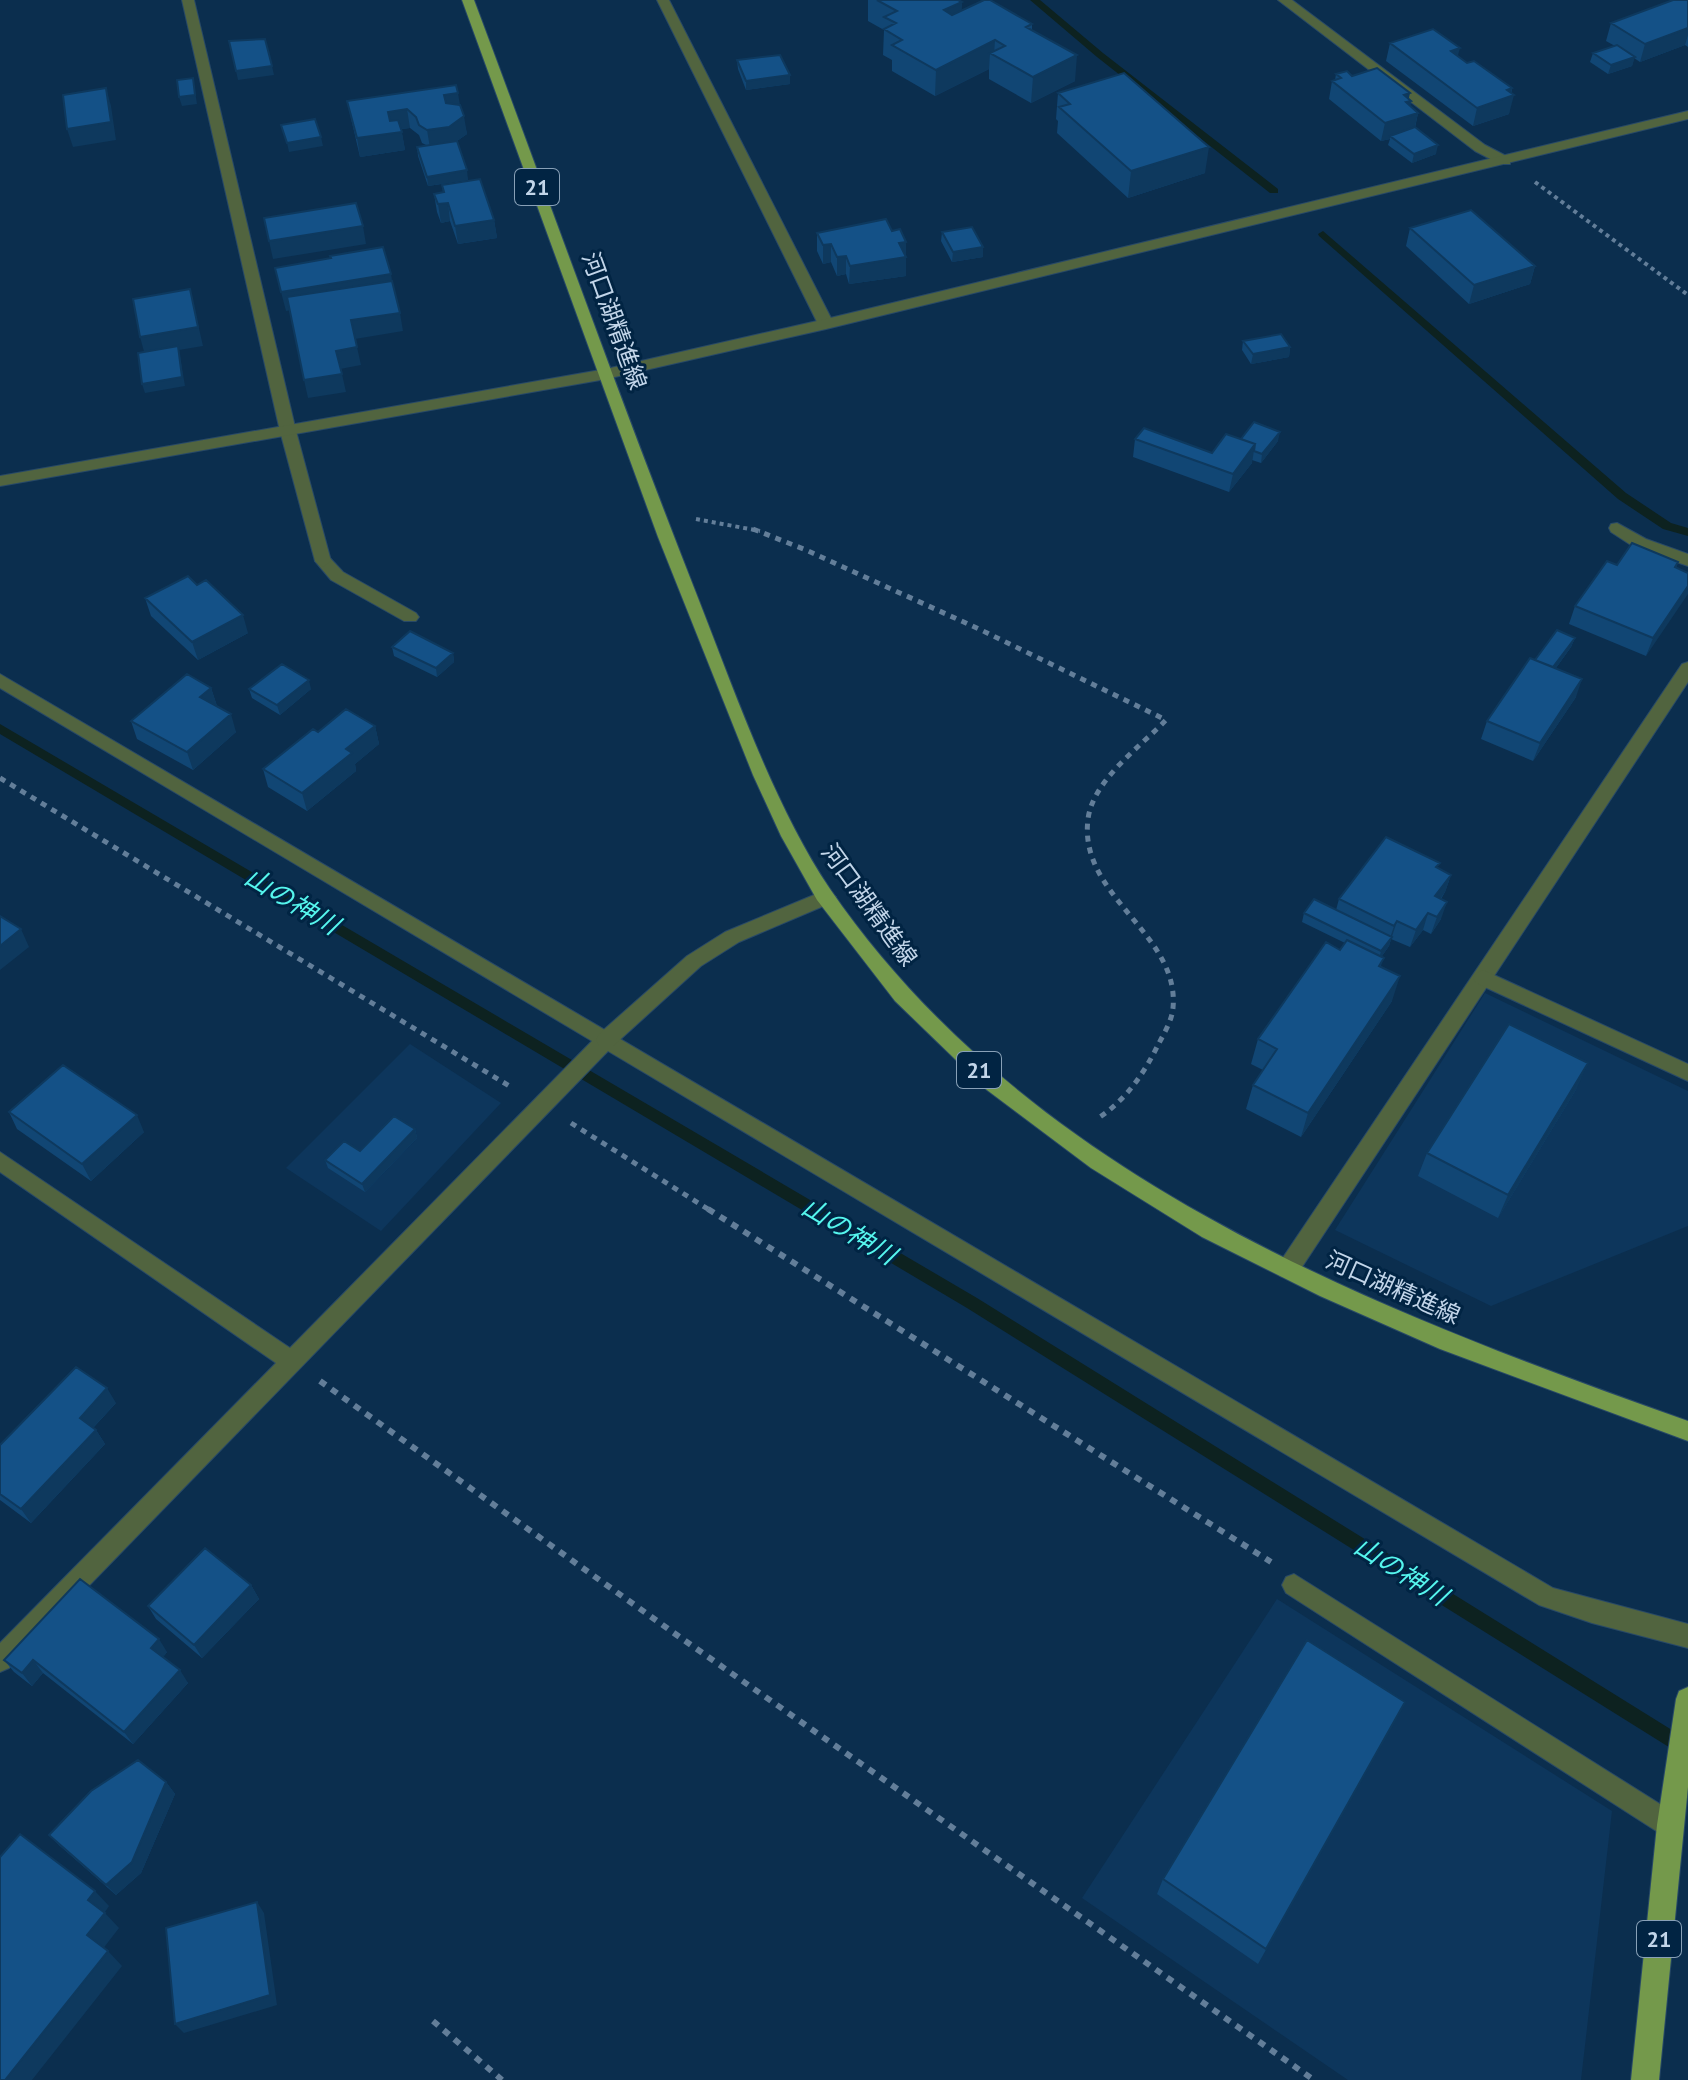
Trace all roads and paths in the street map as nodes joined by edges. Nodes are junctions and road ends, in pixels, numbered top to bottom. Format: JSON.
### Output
{"nodes":[{"id":1,"x":188,"y":0,"type":"edge"},
{"id":2,"x":468,"y":0,"type":"edge"},
{"id":3,"x":663,"y":0,"type":"edge"},
{"id":4,"x":1284,"y":0,"type":"edge"},
{"id":5,"x":1688,"y":115,"type":"edge"},
{"id":6,"x":1505,"y":161,"type":"junction"},
{"id":7,"x":1688,"y":295,"type":"edge"},
{"id":8,"x":826,"y":324,"type":"junction"},
{"id":9,"x":606,"y":374,"type":"junction"},
{"id":10,"x":288,"y":431,"type":"junction"},
{"id":11,"x":0,"y":481,"type":"edge"},
{"id":12,"x":659,"y":518,"type":"junction"},
{"id":13,"x":1617,"y":528,"type":"dead end"},
{"id":14,"x":1688,"y":560,"type":"edge"},
{"id":15,"x":410,"y":617,"type":"dead end"},
{"id":16,"x":1688,"y":668,"type":"edge"},
{"id":17,"x":0,"y":680,"type":"edge"},
{"id":18,"x":0,"y":778,"type":"edge"},
{"id":19,"x":826,"y":897,"type":"junction"},
{"id":20,"x":1483,"y":978,"type":"junction"},
{"id":21,"x":600,"y":1045,"type":"junction"},
{"id":22,"x":1688,"y":1073,"type":"edge"},
{"id":23,"x":548,"y":1099,"type":"junction"},
{"id":24,"x":1060,"y":1136,"type":"junction"},
{"id":25,"x":0,"y":1161,"type":"edge"},
{"id":26,"x":1288,"y":1269,"type":"junction"},
{"id":27,"x":290,"y":1360,"type":"junction"},
{"id":28,"x":1688,"y":1431,"type":"edge"},
{"id":29,"x":1294,"y":1585,"type":"joint"},
{"id":30,"x":1688,"y":1636,"type":"edge"},
{"id":31,"x":0,"y":1660,"type":"edge"},
{"id":32,"x":1688,"y":1699,"type":"edge"},
{"id":33,"x":1670,"y":1825,"type":"junction"},
{"id":34,"x":433,"y":2021,"type":"dead end"},
{"id":35,"x":502,"y":2080,"type":"edge"},
{"id":36,"x":1314,"y":2080,"type":"edge"},
{"id":37,"x":1645,"y":2080,"type":"edge"}],
"edges":[{"from":1,"to":10,"type":"street"},
{"from":2,"to":9,"type":"main road","name":"河口湖精進線","number":"21"},
{"from":3,"to":8,"type":"street"},
{"from":4,"to":6,"type":"street"},
{"from":5,"to":6,"type":"street"},
{"from":6,"to":7,"type":"path"},
{"from":6,"to":8,"type":"street"},
{"from":8,"to":9,"type":"street"},
{"from":9,"to":10,"type":"street"},
{"from":9,"to":12,"type":"main road","name":"河口湖精進線","number":"21"},
{"from":10,"to":11,"type":"street"},
{"from":10,"to":15,"type":"street"},
{"from":12,"to":19,"type":"main road","name":"河口湖精進線","number":"21"},
{"from":12,"to":24,"type":"path"},
{"from":13,"to":14,"type":"street"},
{"from":16,"to":20,"type":"street"},
{"from":17,"to":21,"type":"street"},
{"from":18,"to":23,"type":"path"},
{"from":19,"to":21,"type":"street"},
{"from":19,"to":24,"type":"main road","name":"河口湖精進線","number":"21"},
{"from":20,"to":22,"type":"street"},
{"from":20,"to":26,"type":"street"},
{"from":21,"to":23,"type":"street"},
{"from":21,"to":30,"type":"street"},
{"from":23,"to":27,"type":"street"},
{"from":23,"to":29,"type":"path"},
{"from":24,"to":26,"type":"main road","name":"河口湖精進線","number":"21"},
{"from":25,"to":27,"type":"street"},
{"from":26,"to":28,"type":"main road","name":"河口湖精進線","number":"21"},
{"from":27,"to":31,"type":"street"},
{"from":27,"to":36,"type":"path"},
{"from":29,"to":33,"type":"street"},
{"from":32,"to":33,"type":"main road","number":"21"},
{"from":33,"to":37,"type":"main road","number":"21"},
{"from":34,"to":35,"type":"path"}]}
